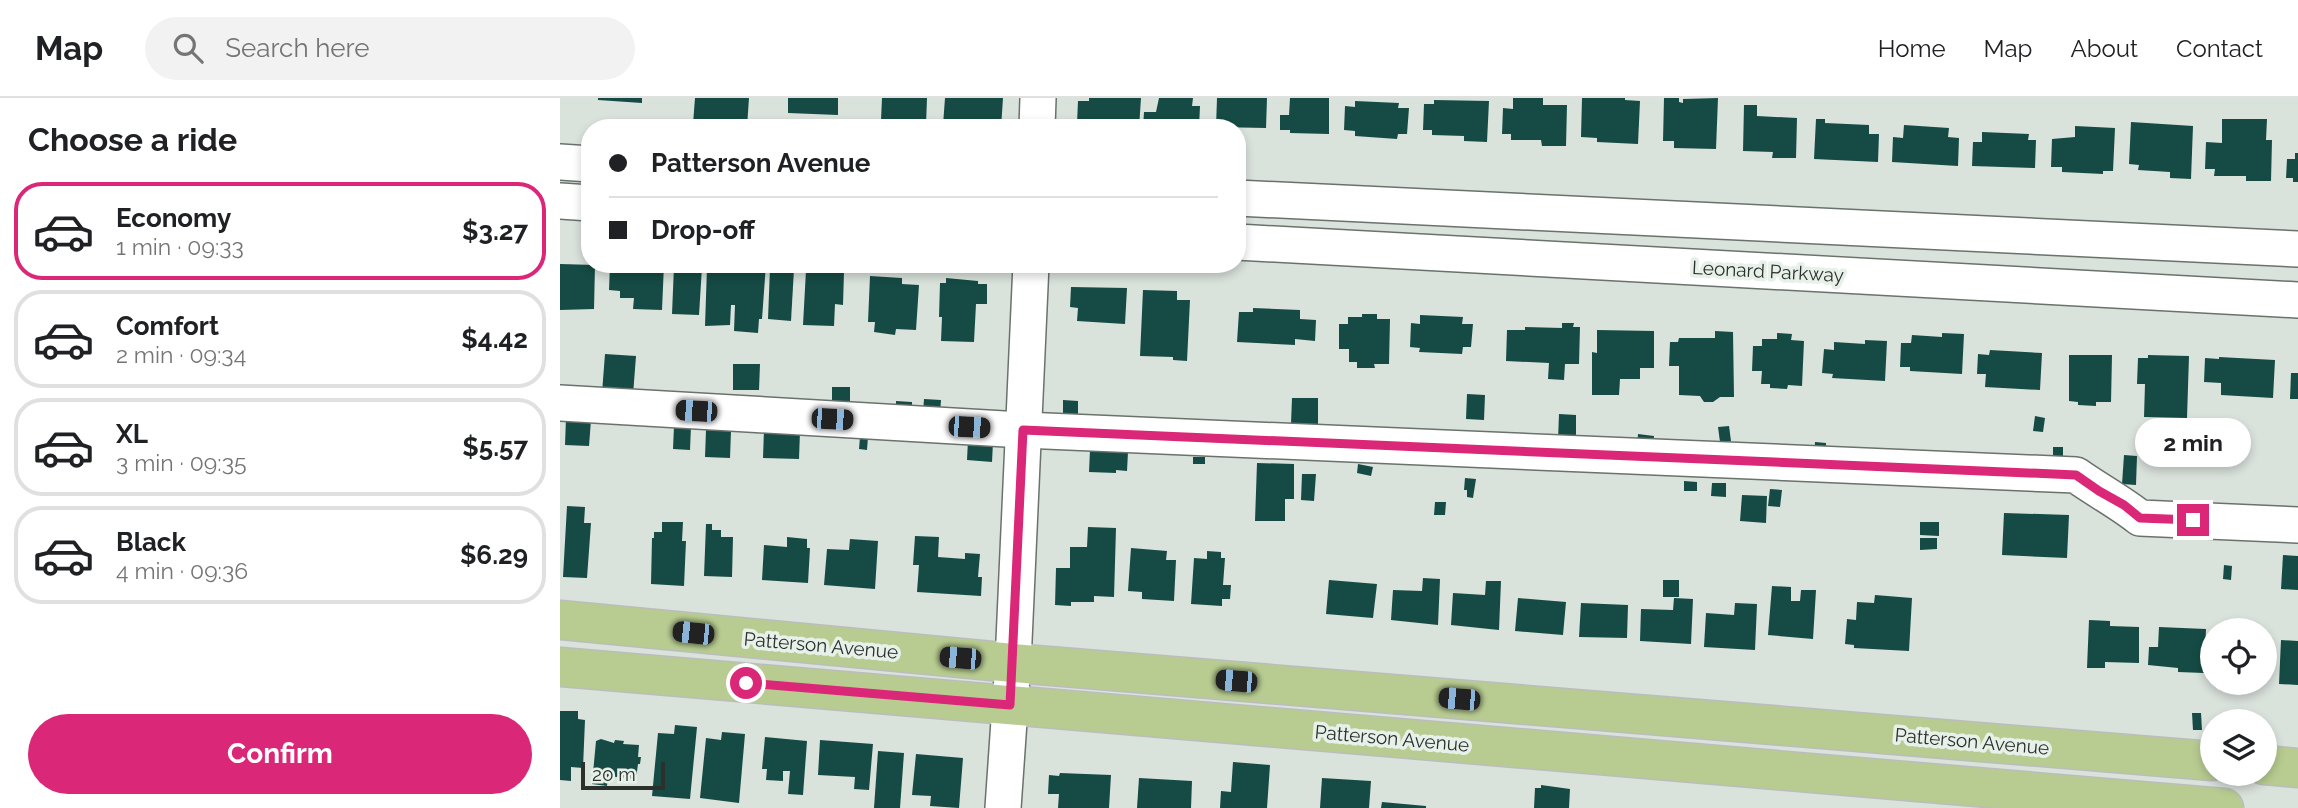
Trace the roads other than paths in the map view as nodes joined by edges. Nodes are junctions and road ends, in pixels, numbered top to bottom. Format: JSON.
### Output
{"nodes":[{"id":1,"x":1038,"y":98,"type":"edge"},
{"id":2,"x":1037,"y":119,"type":"edge"},
{"id":3,"x":560,"y":162,"type":"edge"},
{"id":4,"x":581,"y":163,"type":"edge"},
{"id":5,"x":1246,"y":198,"type":"edge"},
{"id":6,"x":560,"y":201,"type":"edge"},
{"id":7,"x":581,"y":202,"type":"edge"},
{"id":8,"x":1246,"y":242,"type":"edge"},
{"id":9,"x":2298,"y":249,"type":"edge"},
{"id":10,"x":1031,"y":273,"type":"edge"},
{"id":11,"x":2298,"y":300,"type":"edge"},
{"id":12,"x":560,"y":403,"type":"edge"},
{"id":13,"x":1023,"y":430,"type":"junction"},
{"id":14,"x":2298,"y":525,"type":"edge"},
{"id":15,"x":560,"y":620,"type":"edge"},
{"id":16,"x":1013,"y":663,"type":"junction"},
{"id":17,"x":560,"y":667,"type":"edge"},
{"id":18,"x":1010,"y":705,"type":"junction"},
{"id":19,"x":2200,"y":760,"type":"edge"},
{"id":20,"x":2277,"y":766,"type":"edge"},
{"id":21,"x":2298,"y":768,"type":"edge"},
{"id":22,"x":1003,"y":808,"type":"edge"},
{"id":23,"x":2224,"y":808,"type":"edge"}],
"edges":[{"from":1,"to":2,"type":"street"},
{"from":3,"to":4,"type":"street"},
{"from":5,"to":9,"type":"street"},
{"from":6,"to":7,"type":"street"},
{"from":8,"to":11,"type":"street","name":"Leonard Parkway"},
{"from":10,"to":13,"type":"street"},
{"from":12,"to":13,"type":"street"},
{"from":13,"to":14,"type":"street"},
{"from":13,"to":16,"type":"street"},
{"from":15,"to":16,"type":"main road","name":"Patterson Avenue"},
{"from":16,"to":18,"type":"street"},
{"from":16,"to":19,"type":"main road","name":"Patterson Avenue"},
{"from":17,"to":18,"type":"main road","name":"Patterson Avenue"},
{"from":18,"to":22,"type":"street"},
{"from":18,"to":23,"type":"main road","name":"Patterson Avenue"},
{"from":20,"to":21,"type":"main road"}]}
